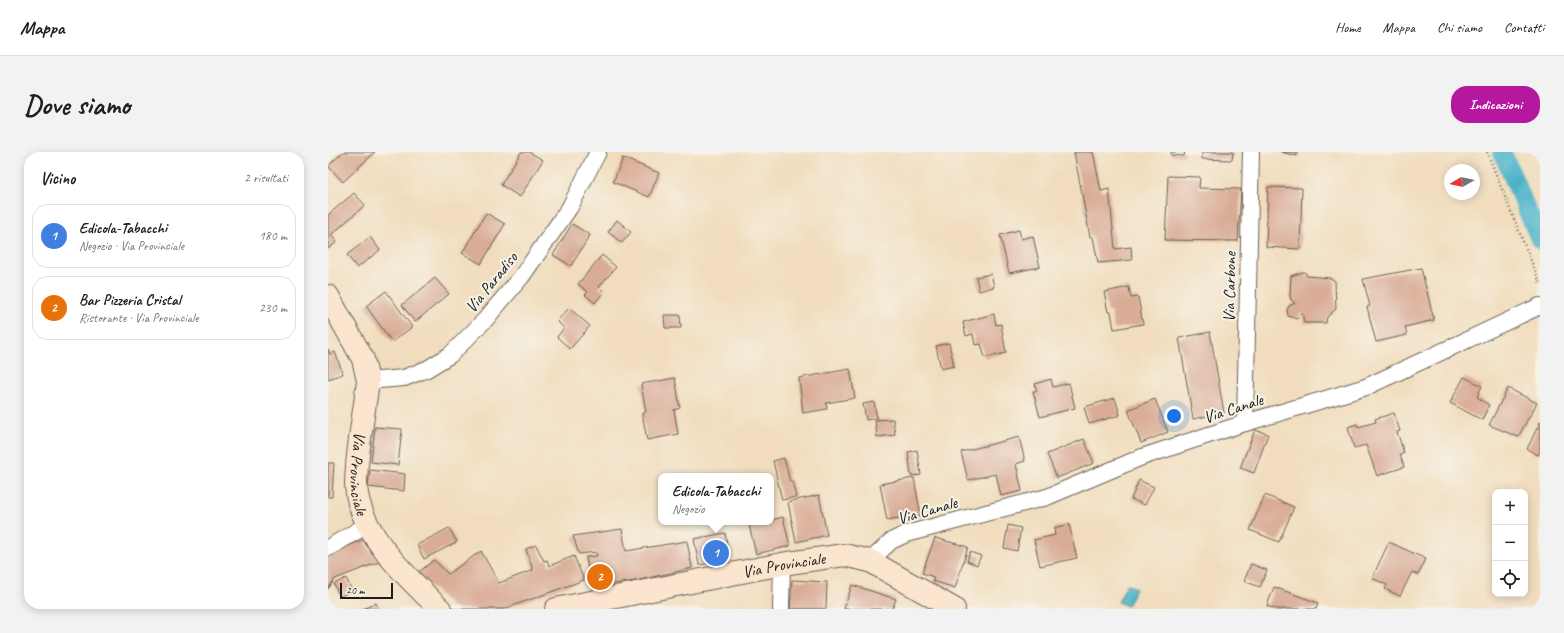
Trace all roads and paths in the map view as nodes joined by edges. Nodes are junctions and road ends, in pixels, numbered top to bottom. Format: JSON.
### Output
{"nodes":[{"id":1,"x":598,"y":152,"type":"edge"},
{"id":2,"x":1251,"y":152,"type":"edge"},
{"id":3,"x":1487,"y":152,"type":"edge"},
{"id":4,"x":1540,"y":283,"type":"edge"},
{"id":5,"x":328,"y":296,"type":"edge"},
{"id":6,"x":1540,"y":306,"type":"edge"},
{"id":7,"x":368,"y":381,"type":"junction"},
{"id":8,"x":1245,"y":423,"type":"junction"},
{"id":9,"x":367,"y":525,"type":"junction"},
{"id":10,"x":328,"y":548,"type":"edge"},
{"id":11,"x":870,"y":561,"type":"junction"},
{"id":12,"x":782,"y":564,"type":"junction"},
{"id":13,"x":440,"y":609,"type":"edge"},
{"id":14,"x":556,"y":609,"type":"edge"},
{"id":15,"x":781,"y":609,"type":"edge"},
{"id":16,"x":954,"y":609,"type":"edge"}],
"edges":[{"from":1,"to":7,"type":"street","name":"Via Paradiso"},
{"from":2,"to":8,"type":"street","name":"Via Carbone"},
{"from":3,"to":4,"type":"path"},
{"from":5,"to":7,"type":"street","name":"Via Provinciale"},
{"from":6,"to":8,"type":"street","name":"Via Canale"},
{"from":7,"to":9,"type":"street","name":"Via Provinciale"},
{"from":8,"to":11,"type":"street","name":"Via Canale"},
{"from":9,"to":10,"type":"street"},
{"from":9,"to":13,"type":"street","name":"Via Provinciale"},
{"from":11,"to":12,"type":"street","name":"Via Provinciale"},
{"from":11,"to":16,"type":"street","name":"Via Provinciale"},
{"from":12,"to":14,"type":"street","name":"Via Provinciale"},
{"from":12,"to":15,"type":"street"}]}
